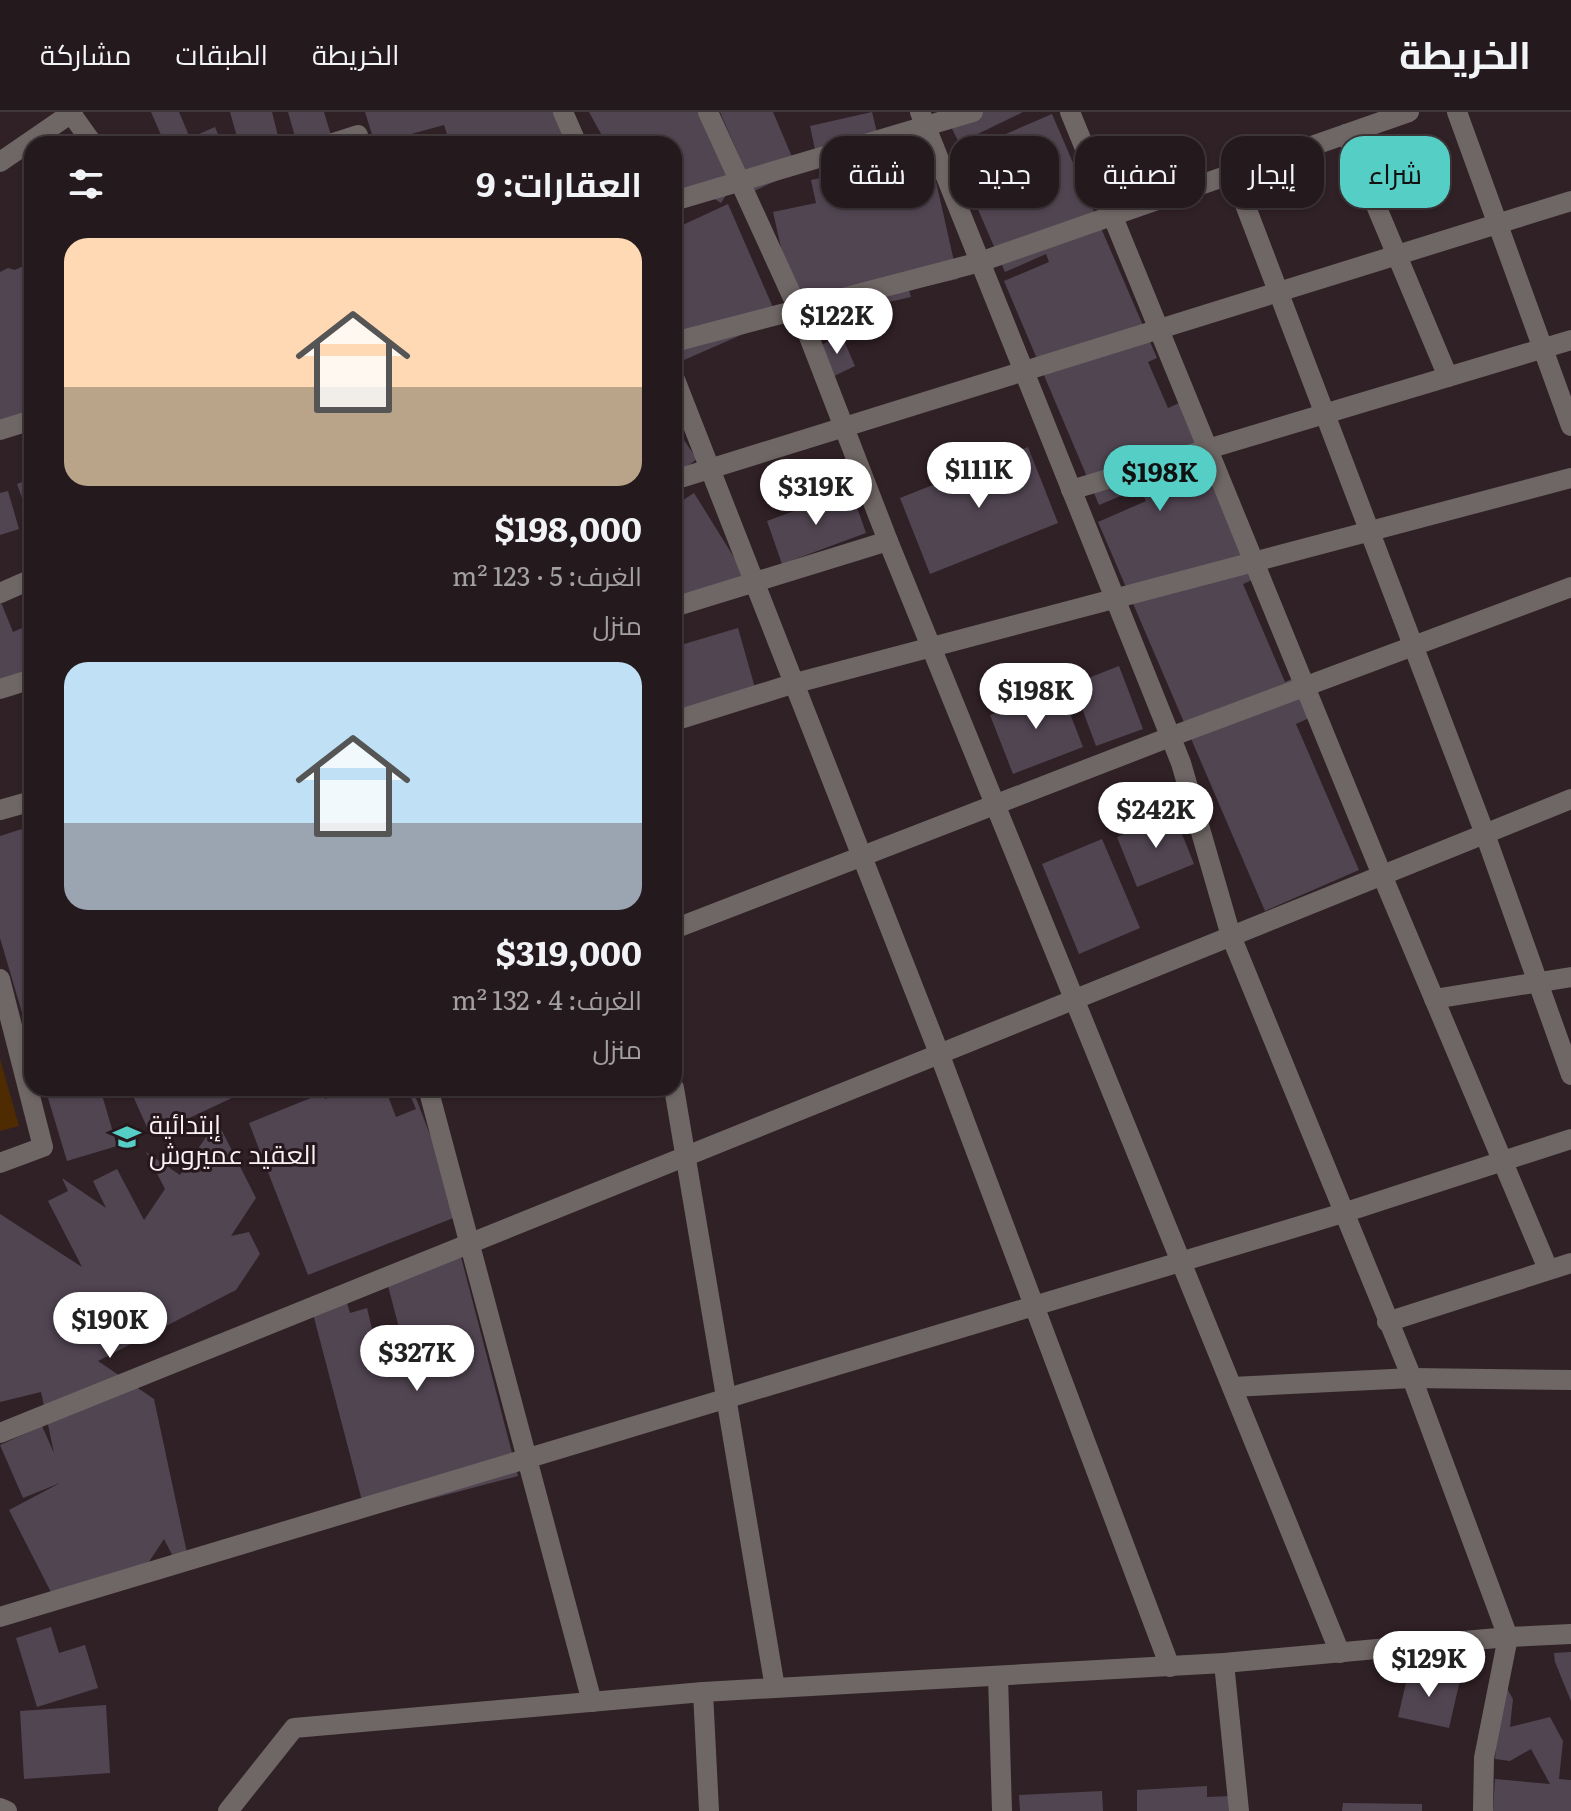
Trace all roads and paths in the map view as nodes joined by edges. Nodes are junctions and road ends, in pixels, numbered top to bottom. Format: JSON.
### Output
{"nodes":[{"id":1,"x":71,"y":112,"type":"edge"},
{"id":2,"x":563,"y":112,"type":"edge"},
{"id":3,"x":708,"y":112,"type":"edge"},
{"id":4,"x":973,"y":112,"type":"edge"},
{"id":5,"x":1070,"y":112,"type":"edge"},
{"id":6,"x":1409,"y":112,"type":"edge"},
{"id":7,"x":1457,"y":112,"type":"edge"},
{"id":8,"x":922,"y":119,"type":"edge"},
{"id":9,"x":1346,"y":134,"type":"junction"},
{"id":10,"x":358,"y":135,"type":"dead end"},
{"id":11,"x":37,"y":136,"type":"edge"},
{"id":12,"x":88,"y":136,"type":"edge"},
{"id":13,"x":355,"y":136,"type":"edge"},
{"id":14,"x":574,"y":136,"type":"edge"},
{"id":15,"x":1324,"y":142,"type":"edge"},
{"id":16,"x":24,"y":145,"type":"edge"},
{"id":17,"x":0,"y":162,"type":"edge"},
{"id":18,"x":1221,"y":177,"type":"edge"},
{"id":19,"x":739,"y":181,"type":"junction"},
{"id":20,"x":682,"y":199,"type":"edge"},
{"id":21,"x":1571,"y":201,"type":"edge"},
{"id":22,"x":1246,"y":208,"type":"edge"},
{"id":23,"x":1112,"y":215,"type":"junction"},
{"id":24,"x":1498,"y":224,"type":"junction"},
{"id":25,"x":1397,"y":255,"type":"junction"},
{"id":26,"x":980,"y":262,"type":"junction"},
{"id":27,"x":1278,"y":292,"type":"junction"},
{"id":28,"x":799,"y":311,"type":"junction"},
{"id":29,"x":1158,"y":329,"type":"junction"},
{"id":30,"x":682,"y":340,"type":"edge"},
{"id":31,"x":1571,"y":340,"type":"edge"},
{"id":32,"x":1543,"y":348,"type":"junction"},
{"id":33,"x":1023,"y":371,"type":"junction"},
{"id":34,"x":1448,"y":377,"type":"junction"},
{"id":35,"x":682,"y":398,"type":"edge"},
{"id":36,"x":1324,"y":414,"type":"junction"},
{"id":37,"x":24,"y":422,"type":"edge"},
{"id":38,"x":1571,"y":426,"type":"edge"},
{"id":39,"x":844,"y":427,"type":"junction"},
{"id":40,"x":0,"y":430,"type":"edge"},
{"id":41,"x":1207,"y":449,"type":"junction"},
{"id":42,"x":709,"y":469,"type":"junction"},
{"id":43,"x":682,"y":477,"type":"edge"},
{"id":44,"x":1571,"y":478,"type":"edge"},
{"id":45,"x":1071,"y":490,"type":"junction"},
{"id":46,"x":1369,"y":531,"type":"junction"},
{"id":47,"x":888,"y":541,"type":"junction"},
{"id":48,"x":1254,"y":562,"type":"junction"},
{"id":49,"x":24,"y":582,"type":"edge"},
{"id":50,"x":753,"y":583,"type":"junction"},
{"id":51,"x":1571,"y":587,"type":"edge"},
{"id":52,"x":0,"y":593,"type":"edge"},
{"id":53,"x":1115,"y":598,"type":"junction"},
{"id":54,"x":682,"y":605,"type":"edge"},
{"id":55,"x":1414,"y":646,"type":"junction"},
{"id":56,"x":931,"y":647,"type":"junction"},
{"id":57,"x":24,"y":682,"type":"edge"},
{"id":58,"x":792,"y":684,"type":"junction"},
{"id":59,"x":1305,"y":687,"type":"junction"},
{"id":60,"x":0,"y":689,"type":"edge"},
{"id":61,"x":682,"y":718,"type":"edge"},
{"id":62,"x":1170,"y":737,"type":"junction"},
{"id":63,"x":1571,"y":799,"type":"edge"},
{"id":64,"x":24,"y":803,"type":"edge"},
{"id":65,"x":995,"y":805,"type":"junction"},
{"id":66,"x":0,"y":810,"type":"edge"},
{"id":67,"x":1485,"y":834,"type":"junction"},
{"id":68,"x":861,"y":857,"type":"junction"},
{"id":69,"x":1382,"y":875,"type":"junction"},
{"id":70,"x":682,"y":926,"type":"edge"},
{"id":71,"x":1231,"y":936,"type":"junction"},
{"id":72,"x":1571,"y":977,"type":"edge"},
{"id":73,"x":0,"y":979,"type":"edge"},
{"id":74,"x":1538,"y":982,"type":"junction"},
{"id":75,"x":1074,"y":999,"type":"junction"},
{"id":76,"x":1434,"y":999,"type":"junction"},
{"id":77,"x":939,"y":1053,"type":"junction"},
{"id":78,"x":24,"y":1073,"type":"edge"},
{"id":79,"x":1571,"y":1075,"type":"edge"},
{"id":80,"x":30,"y":1096,"type":"edge"},
{"id":81,"x":430,"y":1096,"type":"edge"},
{"id":82,"x":676,"y":1096,"type":"edge"},
{"id":83,"x":1571,"y":1139,"type":"edge"},
{"id":84,"x":687,"y":1155,"type":"junction"},
{"id":85,"x":1502,"y":1161,"type":"junction"},
{"id":86,"x":0,"y":1163,"type":"edge"},
{"id":87,"x":1343,"y":1213,"type":"junction"},
{"id":88,"x":471,"y":1242,"type":"junction"},
{"id":89,"x":1181,"y":1262,"type":"junction"},
{"id":90,"x":1571,"y":1263,"type":"edge"},
{"id":91,"x":1548,"y":1269,"type":"junction"},
{"id":92,"x":1034,"y":1306,"type":"junction"},
{"id":93,"x":1387,"y":1322,"type":"junction"},
{"id":94,"x":1412,"y":1378,"type":"junction"},
{"id":95,"x":1571,"y":1380,"type":"edge"},
{"id":96,"x":1232,"y":1387,"type":"junction"},
{"id":97,"x":727,"y":1398,"type":"junction"},
{"id":98,"x":0,"y":1433,"type":"edge"},
{"id":99,"x":529,"y":1458,"type":"junction"},
{"id":100,"x":0,"y":1617,"type":"edge"},
{"id":101,"x":1571,"y":1634,"type":"edge"},
{"id":102,"x":1508,"y":1637,"type":"junction"},
{"id":103,"x":1340,"y":1653,"type":"junction"},
{"id":104,"x":1224,"y":1663,"type":"junction"},
{"id":105,"x":1170,"y":1667,"type":"junction"},
{"id":106,"x":998,"y":1676,"type":"junction"},
{"id":107,"x":775,"y":1688,"type":"junction"},
{"id":108,"x":703,"y":1692,"type":"junction"},
{"id":109,"x":592,"y":1702,"type":"junction"},
{"id":110,"x":0,"y":1808,"type":"edge"},
{"id":111,"x":7,"y":1811,"type":"edge"},
{"id":112,"x":228,"y":1811,"type":"edge"},
{"id":113,"x":709,"y":1811,"type":"edge"},
{"id":114,"x":1002,"y":1811,"type":"edge"},
{"id":115,"x":1239,"y":1811,"type":"edge"},
{"id":116,"x":1483,"y":1811,"type":"edge"}],
"edges":[{"from":1,"to":11,"type":"street"},
{"from":1,"to":12,"type":"street"},
{"from":2,"to":14,"type":"street"},
{"from":3,"to":19,"type":"street"},
{"from":4,"to":8,"type":"street"},
{"from":5,"to":23,"type":"street"},
{"from":6,"to":9,"type":"street"},
{"from":7,"to":24,"type":"street"},
{"from":8,"to":19,"type":"street"},
{"from":8,"to":26,"type":"street"},
{"from":9,"to":15,"type":"street"},
{"from":9,"to":25,"type":"street"},
{"from":10,"to":13,"type":"street"},
{"from":16,"to":17,"type":"street"},
{"from":18,"to":23,"type":"street"},
{"from":19,"to":20,"type":"street"},
{"from":19,"to":28,"type":"street"},
{"from":21,"to":24,"type":"street"},
{"from":22,"to":27,"type":"street"},
{"from":23,"to":26,"type":"street"},
{"from":23,"to":29,"type":"street"},
{"from":24,"to":25,"type":"street"},
{"from":24,"to":32,"type":"street"},
{"from":25,"to":27,"type":"street"},
{"from":25,"to":34,"type":"street"},
{"from":26,"to":28,"type":"street"},
{"from":26,"to":33,"type":"street"},
{"from":27,"to":29,"type":"street"},
{"from":27,"to":36,"type":"street"},
{"from":28,"to":30,"type":"street"},
{"from":28,"to":39,"type":"street"},
{"from":29,"to":33,"type":"street"},
{"from":29,"to":41,"type":"street"},
{"from":31,"to":32,"type":"street"},
{"from":32,"to":34,"type":"street"},
{"from":32,"to":38,"type":"street"},
{"from":33,"to":39,"type":"street"},
{"from":33,"to":45,"type":"street"},
{"from":34,"to":36,"type":"street"},
{"from":35,"to":42,"type":"street"},
{"from":36,"to":41,"type":"street"},
{"from":36,"to":46,"type":"street"},
{"from":37,"to":40,"type":"street"},
{"from":39,"to":42,"type":"street"},
{"from":39,"to":47,"type":"street"},
{"from":41,"to":45,"type":"street"},
{"from":41,"to":48,"type":"street"},
{"from":42,"to":43,"type":"street"},
{"from":42,"to":50,"type":"street"},
{"from":44,"to":46,"type":"street"},
{"from":45,"to":53,"type":"street"},
{"from":46,"to":48,"type":"street"},
{"from":46,"to":55,"type":"street"},
{"from":47,"to":50,"type":"street"},
{"from":47,"to":56,"type":"street"},
{"from":48,"to":53,"type":"street"},
{"from":48,"to":59,"type":"street"},
{"from":49,"to":52,"type":"street"},
{"from":50,"to":54,"type":"street"},
{"from":50,"to":58,"type":"street"},
{"from":51,"to":55,"type":"street"},
{"from":53,"to":56,"type":"street"},
{"from":53,"to":62,"type":"street"},
{"from":55,"to":59,"type":"street"},
{"from":55,"to":67,"type":"street"},
{"from":56,"to":58,"type":"street"},
{"from":56,"to":65,"type":"street"},
{"from":57,"to":60,"type":"street"},
{"from":58,"to":61,"type":"street"},
{"from":58,"to":68,"type":"street"},
{"from":59,"to":62,"type":"street"},
{"from":59,"to":69,"type":"street"},
{"from":62,"to":65,"type":"street"},
{"from":62,"to":71,"type":"street"},
{"from":63,"to":67,"type":"street"},
{"from":64,"to":66,"type":"street"},
{"from":65,"to":68,"type":"street"},
{"from":65,"to":75,"type":"street"},
{"from":67,"to":69,"type":"street"},
{"from":67,"to":74,"type":"street"},
{"from":68,"to":70,"type":"street"},
{"from":68,"to":77,"type":"street"},
{"from":69,"to":71,"type":"street"},
{"from":69,"to":76,"type":"street"},
{"from":71,"to":75,"type":"street"},
{"from":71,"to":87,"type":"street"},
{"from":72,"to":74,"type":"street"},
{"from":73,"to":78,"type":"street"},
{"from":74,"to":76,"type":"street"},
{"from":74,"to":79,"type":"street"},
{"from":75,"to":77,"type":"street"},
{"from":75,"to":89,"type":"street"},
{"from":76,"to":85,"type":"street"},
{"from":77,"to":84,"type":"street"},
{"from":77,"to":92,"type":"street"},
{"from":80,"to":86,"type":"street"},
{"from":81,"to":88,"type":"street"},
{"from":82,"to":84,"type":"street"},
{"from":83,"to":85,"type":"street"},
{"from":84,"to":88,"type":"street"},
{"from":84,"to":97,"type":"street"},
{"from":85,"to":87,"type":"street"},
{"from":85,"to":91,"type":"street"},
{"from":87,"to":89,"type":"street"},
{"from":87,"to":93,"type":"street"},
{"from":88,"to":98,"type":"street"},
{"from":88,"to":99,"type":"street"},
{"from":89,"to":92,"type":"street"},
{"from":89,"to":96,"type":"street"},
{"from":90,"to":91,"type":"street"},
{"from":91,"to":93,"type":"street"},
{"from":92,"to":97,"type":"street"},
{"from":92,"to":105,"type":"street"},
{"from":93,"to":94,"type":"street"},
{"from":94,"to":95,"type":"street"},
{"from":94,"to":96,"type":"street"},
{"from":94,"to":102,"type":"street"},
{"from":96,"to":103,"type":"street"},
{"from":97,"to":99,"type":"street"},
{"from":97,"to":107,"type":"street"},
{"from":99,"to":100,"type":"street"},
{"from":99,"to":109,"type":"street"},
{"from":101,"to":102,"type":"street"},
{"from":102,"to":103,"type":"street"},
{"from":102,"to":116,"type":"street"},
{"from":103,"to":104,"type":"street"},
{"from":104,"to":105,"type":"street"},
{"from":104,"to":115,"type":"street"},
{"from":105,"to":106,"type":"street"},
{"from":106,"to":107,"type":"street"},
{"from":106,"to":114,"type":"street"},
{"from":107,"to":108,"type":"street"},
{"from":108,"to":109,"type":"street"},
{"from":108,"to":113,"type":"street"},
{"from":109,"to":112,"type":"street"},
{"from":110,"to":111,"type":"street"}]}
